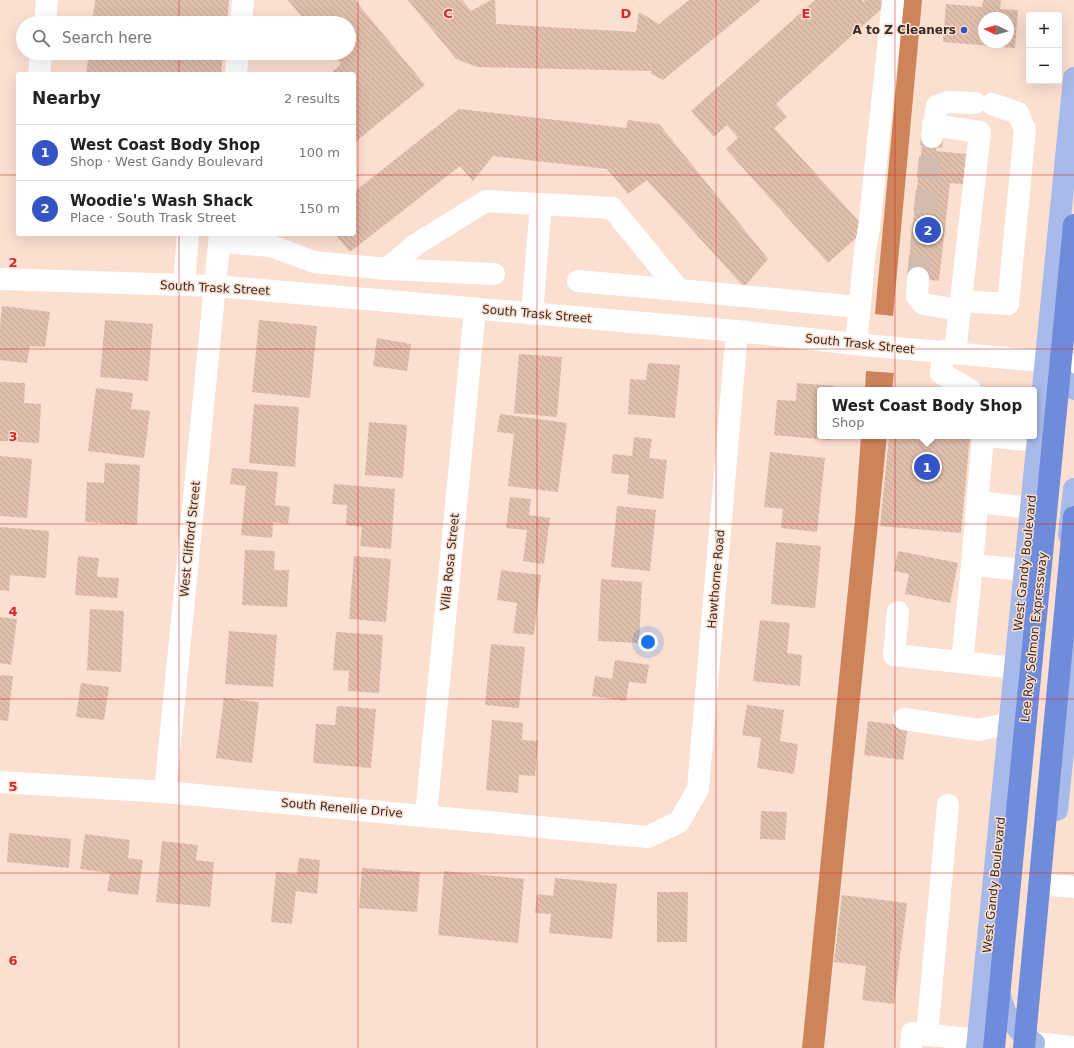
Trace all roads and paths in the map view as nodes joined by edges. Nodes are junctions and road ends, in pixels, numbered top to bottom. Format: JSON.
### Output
{"nodes":[{"id":1,"x":47,"y":0,"type":"edge"},
{"id":2,"x":243,"y":0,"type":"edge"},
{"id":3,"x":893,"y":0,"type":"edge"},
{"id":4,"x":46,"y":16,"type":"edge"},
{"id":5,"x":242,"y":16,"type":"edge"},
{"id":6,"x":40,"y":60,"type":"edge"},
{"id":7,"x":237,"y":60,"type":"edge"},
{"id":8,"x":39,"y":72,"type":"edge"},
{"id":9,"x":236,"y":72,"type":"edge"},
{"id":10,"x":1074,"y":85,"type":"edge"},
{"id":11,"x":1074,"y":197,"type":"edge"},
{"id":12,"x":541,"y":204,"type":"junction"},
{"id":13,"x":1074,"y":225,"type":"edge"},
{"id":14,"x":188,"y":236,"type":"edge"},
{"id":15,"x":220,"y":238,"type":"edge"},
{"id":16,"x":388,"y":269,"type":"junction"},
{"id":17,"x":494,"y":274,"type":"dead end"},
{"id":18,"x":918,"y":278,"type":"tunnel mouth"},
{"id":19,"x":0,"y":279,"type":"edge"},
{"id":20,"x":578,"y":280,"type":"dead end"},
{"id":21,"x":184,"y":285,"type":"junction"},
{"id":22,"x":215,"y":286,"type":"junction"},
{"id":23,"x":679,"y":290,"type":"junction"},
{"id":24,"x":961,"y":305,"type":"junction"},
{"id":25,"x":859,"y":307,"type":"junction"},
{"id":26,"x":475,"y":309,"type":"junction"},
{"id":27,"x":532,"y":314,"type":"junction"},
{"id":28,"x":737,"y":331,"type":"junction"},
{"id":29,"x":860,"y":344,"type":"junction"},
{"id":30,"x":1074,"y":350,"type":"edge"},
{"id":31,"x":949,"y":352,"type":"junction"},
{"id":32,"x":1045,"y":362,"type":"junction"},
{"id":33,"x":1074,"y":364,"type":"edge"},
{"id":34,"x":965,"y":387,"type":"edge"},
{"id":35,"x":1074,"y":389,"type":"edge"},
{"id":36,"x":984,"y":439,"type":"edge"},
{"id":37,"x":1016,"y":439,"type":"edge"},
{"id":38,"x":1038,"y":441,"type":"junction"},
{"id":39,"x":1074,"y":489,"type":"edge"},
{"id":40,"x":978,"y":502,"type":"junction"},
{"id":41,"x":1031,"y":508,"type":"junction"},
{"id":42,"x":1074,"y":517,"type":"edge"},
{"id":43,"x":972,"y":565,"type":"junction"},
{"id":44,"x":1025,"y":570,"type":"junction"},
{"id":45,"x":898,"y":612,"type":"dead end"},
{"id":46,"x":1074,"y":645,"type":"edge"},
{"id":47,"x":962,"y":662,"type":"junction"},
{"id":48,"x":1015,"y":668,"type":"junction"},
{"id":49,"x":1068,"y":703,"type":"junction"},
{"id":50,"x":904,"y":720,"type":"dead end"},
{"id":51,"x":1010,"y":723,"type":"junction"},
{"id":52,"x":1068,"y":760,"type":"edge"},
{"id":53,"x":0,"y":782,"type":"edge"},
{"id":54,"x":165,"y":792,"type":"junction"},
{"id":55,"x":948,"y":805,"type":"dead end"},
{"id":56,"x":426,"y":815,"type":"junction"},
{"id":57,"x":679,"y":822,"type":"joint"},
{"id":58,"x":1050,"y":885,"type":"junction"},
{"id":59,"x":1074,"y":887,"type":"edge"},
{"id":60,"x":927,"y":1035,"type":"junction"},
{"id":61,"x":986,"y":1046,"type":"edge"},
{"id":62,"x":1030,"y":1046,"type":"edge"},
{"id":63,"x":1074,"y":1047,"type":"edge"},
{"id":64,"x":911,"y":1048,"type":"edge"}],
"edges":[{"from":1,"to":4,"type":"street"},
{"from":2,"to":5,"type":"street"},
{"from":3,"to":25,"type":"street"},
{"from":6,"to":8,"type":"street"},
{"from":7,"to":9,"type":"street"},
{"from":10,"to":32,"type":"main road","name":"West Gandy Boulevard"},
{"from":11,"to":30,"type":"main road"},
{"from":12,"to":16,"type":"street"},
{"from":12,"to":23,"type":"street"},
{"from":12,"to":27,"type":"street"},
{"from":13,"to":61,"type":"highway","name":"Lee Roy Selmon Expressway"},
{"from":14,"to":21,"type":"street"},
{"from":15,"to":16,"type":"street"},
{"from":15,"to":22,"type":"street","name":"West Clifford Street"},
{"from":16,"to":17,"type":"street"},
{"from":18,"to":24,"type":"street"},
{"from":19,"to":21,"type":"street","name":"South Trask Street"},
{"from":20,"to":23,"type":"street"},
{"from":21,"to":22,"type":"street","name":"South Trask Street"},
{"from":22,"to":26,"type":"street","name":"South Trask Street"},
{"from":22,"to":54,"type":"street","name":"West Clifford Street"},
{"from":23,"to":25,"type":"street"},
{"from":24,"to":24,"type":"street"},
{"from":24,"to":31,"type":"street"},
{"from":25,"to":29,"type":"street"},
{"from":26,"to":27,"type":"street","name":"South Trask Street"},
{"from":26,"to":56,"type":"street","name":"Villa Rosa Street"},
{"from":27,"to":28,"type":"street","name":"South Trask Street"},
{"from":28,"to":29,"type":"street","name":"South Trask Street"},
{"from":28,"to":57,"type":"street","name":"Hawthorne Road"},
{"from":29,"to":31,"type":"street","name":"South Trask Street"},
{"from":31,"to":32,"type":"street","name":"South Trask Street"},
{"from":31,"to":34,"type":"street"},
{"from":32,"to":33,"type":"street","name":"South Trask Street"},
{"from":32,"to":35,"type":"main road"},
{"from":32,"to":38,"type":"main road","name":"West Gandy Boulevard"},
{"from":36,"to":40,"type":"street"},
{"from":37,"to":38,"type":"street"},
{"from":38,"to":41,"type":"main road","name":"West Gandy Boulevard"},
{"from":39,"to":49,"type":"main road"},
{"from":40,"to":41,"type":"street"},
{"from":40,"to":43,"type":"street"},
{"from":41,"to":44,"type":"main road","name":"West Gandy Boulevard"},
{"from":42,"to":62,"type":"highway"},
{"from":43,"to":44,"type":"street"},
{"from":43,"to":47,"type":"street"},
{"from":44,"to":48,"type":"main road","name":"West Gandy Boulevard"},
{"from":45,"to":47,"type":"street"},
{"from":46,"to":49,"type":"main road"},
{"from":47,"to":48,"type":"street"},
{"from":48,"to":51,"type":"main road","name":"West Gandy Boulevard"},
{"from":49,"to":52,"type":"main road"},
{"from":50,"to":51,"type":"street"},
{"from":51,"to":61,"type":"main road","name":"West Gandy Boulevard"},
{"from":51,"to":62,"type":"main road"},
{"from":52,"to":58,"type":"main road"},
{"from":53,"to":54,"type":"street","name":"South Renellie Drive"},
{"from":54,"to":56,"type":"street","name":"South Renellie Drive"},
{"from":55,"to":60,"type":"street"},
{"from":56,"to":57,"type":"street","name":"South Renellie Drive"},
{"from":58,"to":59,"type":"street"},
{"from":58,"to":62,"type":"main road"},
{"from":60,"to":61,"type":"street"},
{"from":60,"to":64,"type":"street"},
{"from":62,"to":63,"type":"street"}]}
